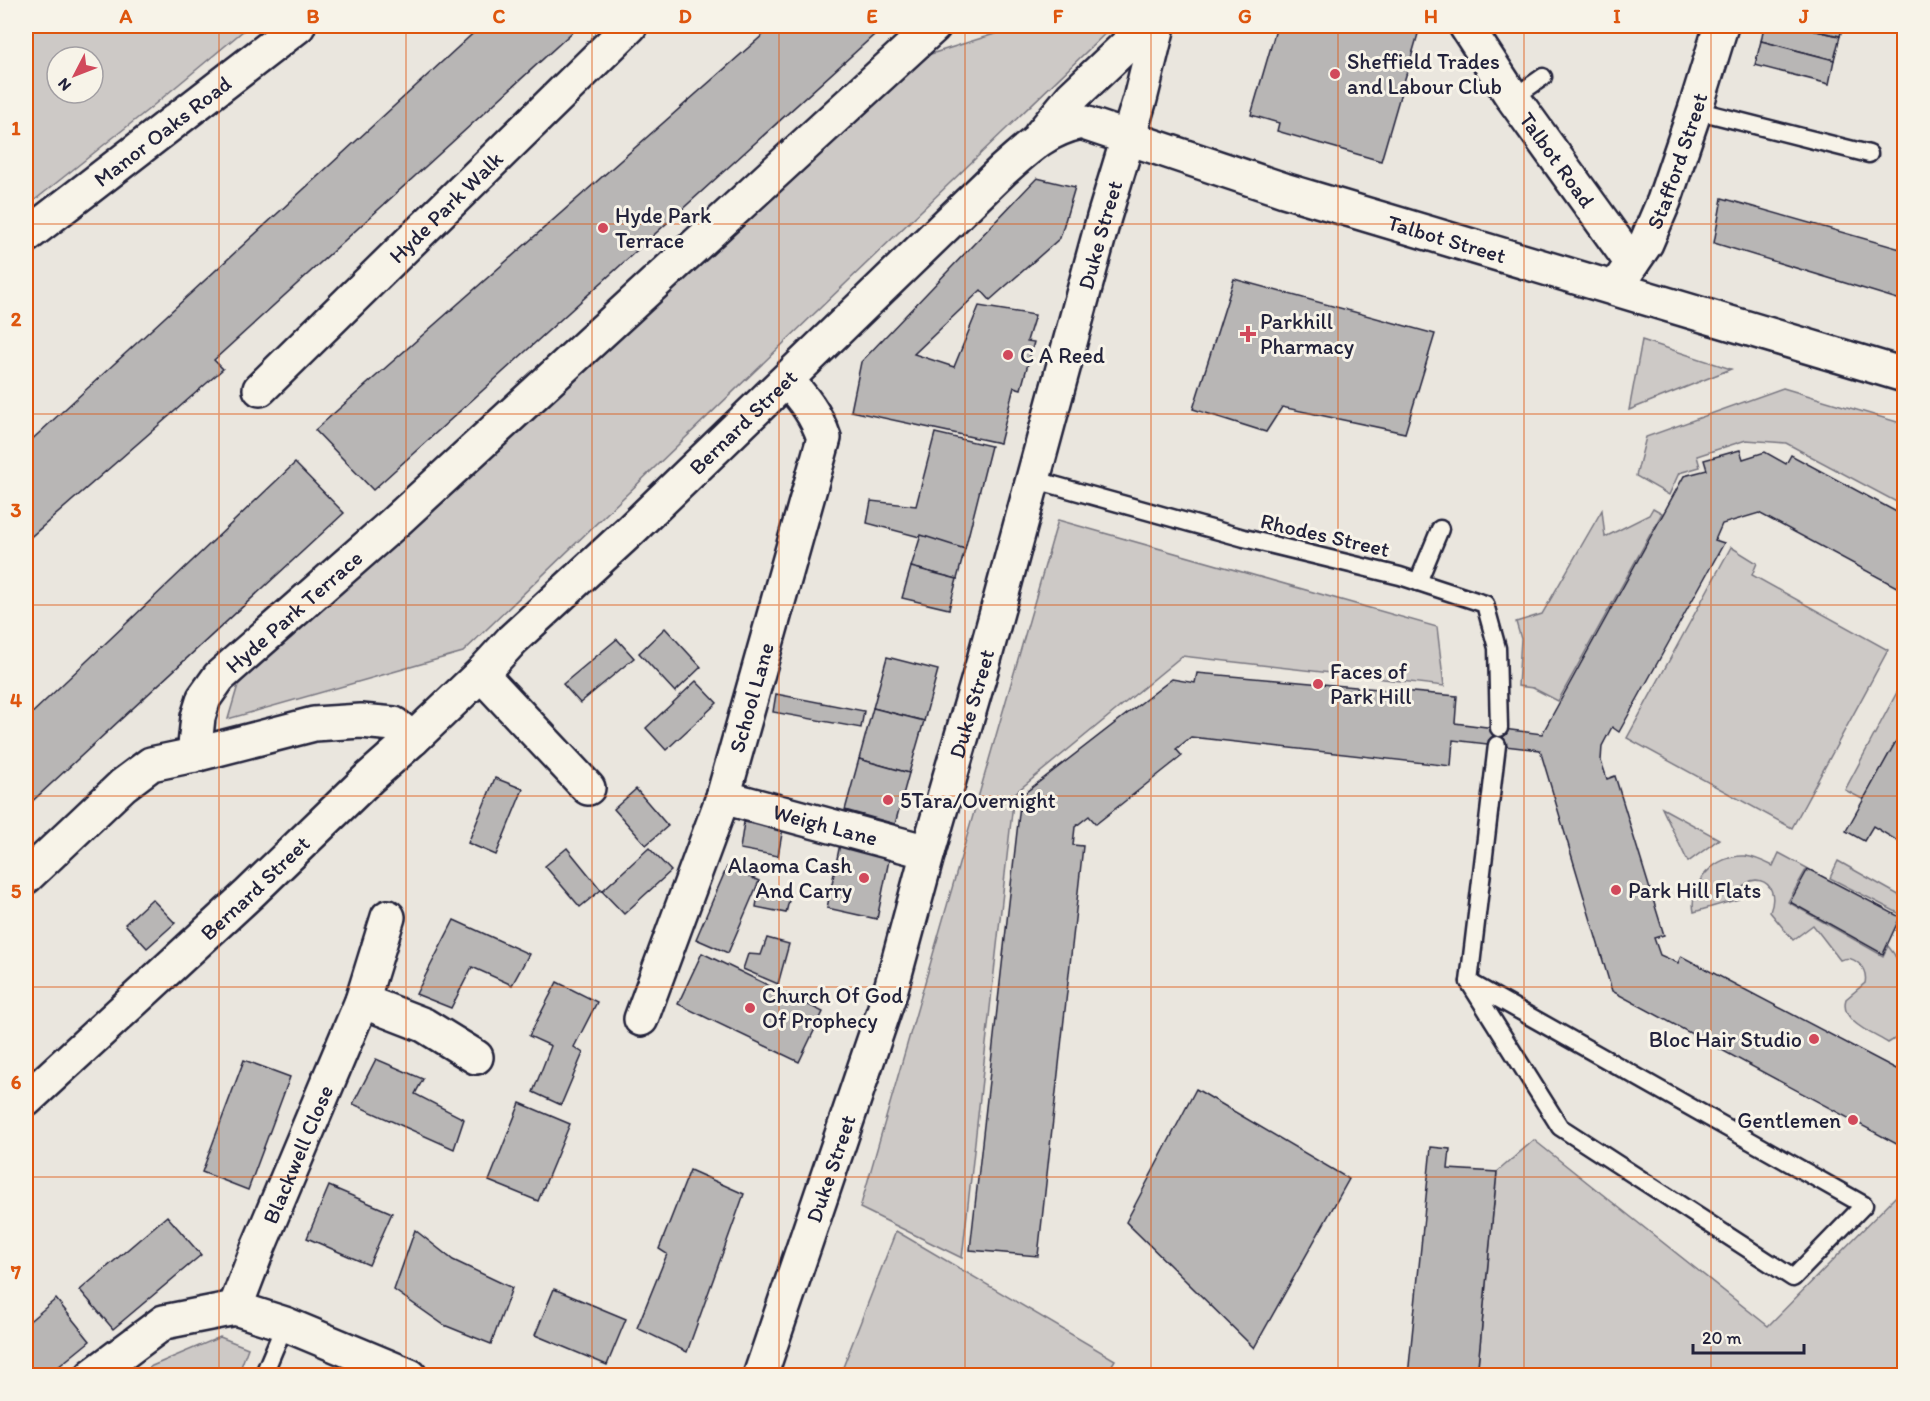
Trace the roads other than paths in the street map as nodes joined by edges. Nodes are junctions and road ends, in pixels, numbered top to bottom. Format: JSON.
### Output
{"nodes":[{"id":1,"x":298,"y":26,"type":"edge"},
{"id":2,"x":630,"y":26,"type":"edge"},
{"id":3,"x":934,"y":26,"type":"edge"},
{"id":4,"x":1147,"y":26,"type":"edge"},
{"id":5,"x":1158,"y":26,"type":"edge"},
{"id":6,"x":1466,"y":26,"type":"edge"},
{"id":7,"x":1721,"y":26,"type":"edge"},
{"id":8,"x":1543,"y":77,"type":"dead end"},
{"id":9,"x":1513,"y":98,"type":"junction"},
{"id":10,"x":1695,"y":111,"type":"junction"},
{"id":11,"x":1128,"y":138,"type":"junction"},
{"id":12,"x":1035,"y":142,"type":"junction"},
{"id":13,"x":1869,"y":154,"type":"dead end"},
{"id":14,"x":1003,"y":170,"type":"joint"},
{"id":15,"x":26,"y":237,"type":"edge"},
{"id":16,"x":1624,"y":275,"type":"junction"},
{"id":17,"x":1905,"y":375,"type":"edge"},
{"id":18,"x":787,"y":380,"type":"junction"},
{"id":19,"x":260,"y":389,"type":"dead end"},
{"id":20,"x":1032,"y":479,"type":"junction"},
{"id":21,"x":1440,"y":529,"type":"dead end"},
{"id":22,"x":1418,"y":582,"type":"junction"},
{"id":23,"x":482,"y":674,"type":"junction"},
{"id":24,"x":413,"y":739,"type":"junction"},
{"id":25,"x":194,"y":755,"type":"junction"},
{"id":26,"x":588,"y":788,"type":"dead end"},
{"id":27,"x":723,"y":797,"type":"junction"},
{"id":28,"x":927,"y":852,"type":"junction"},
{"id":29,"x":26,"y":877,"type":"edge"},
{"id":30,"x":388,"y":916,"type":"dead end"},
{"id":31,"x":1469,"y":982,"type":"junction"},
{"id":32,"x":362,"y":1001,"type":"junction"},
{"id":33,"x":641,"y":1019,"type":"dead end"},
{"id":34,"x":476,"y":1057,"type":"dead end"},
{"id":35,"x":26,"y":1100,"type":"edge"},
{"id":36,"x":235,"y":1308,"type":"junction"},
{"id":37,"x":285,"y":1324,"type":"junction"},
{"id":38,"x":92,"y":1376,"type":"edge"},
{"id":39,"x":263,"y":1376,"type":"edge"},
{"id":40,"x":410,"y":1376,"type":"edge"},
{"id":41,"x":760,"y":1376,"type":"edge"}],
"edges":[{"from":1,"to":15,"type":"street","name":"Manor Oaks Road"},
{"from":2,"to":19,"type":"street","name":"Hyde Park Walk"},
{"from":3,"to":25,"type":"street","name":"Hyde Park Terrace"},
{"from":4,"to":12,"type":"street"},
{"from":5,"to":11,"type":"street","name":"Duke Street"},
{"from":6,"to":9,"type":"street","name":"Talbot Road"},
{"from":7,"to":10,"type":"street","name":"Stafford Street"},
{"from":8,"to":9,"type":"lane"},
{"from":9,"to":16,"type":"street","name":"Talbot Road"},
{"from":10,"to":13,"type":"lane"},
{"from":10,"to":16,"type":"street","name":"Stafford Street"},
{"from":11,"to":12,"type":"street","name":"Talbot Street"},
{"from":11,"to":16,"type":"street","name":"Talbot Street"},
{"from":11,"to":20,"type":"street","name":"Duke Street"},
{"from":12,"to":14,"type":"street","name":"Talbot Street"},
{"from":14,"to":18,"type":"street","name":"Bernard Street"},
{"from":16,"to":17,"type":"street","name":"Talbot Street"},
{"from":18,"to":23,"type":"street","name":"Bernard Street"},
{"from":18,"to":27,"type":"street","name":"School Lane"},
{"from":20,"to":22,"type":"lane","name":"Rhodes Street"},
{"from":20,"to":28,"type":"street","name":"Duke Street"},
{"from":21,"to":22,"type":"lane"},
{"from":22,"to":31,"type":"lane","name":"Rhodes Street"},
{"from":23,"to":24,"type":"street","name":"Bernard Street"},
{"from":23,"to":26,"type":"street"},
{"from":24,"to":25,"type":"street"},
{"from":24,"to":35,"type":"street","name":"Bernard Street"},
{"from":25,"to":29,"type":"street"},
{"from":27,"to":28,"type":"street","name":"Weigh Lane"},
{"from":27,"to":33,"type":"street","name":"School Lane"},
{"from":28,"to":41,"type":"street","name":"Duke Street"},
{"from":30,"to":32,"type":"street","name":"Blackwell Close"},
{"from":31,"to":31,"type":"lane"},
{"from":32,"to":34,"type":"street"},
{"from":32,"to":36,"type":"street","name":"Blackwell Close"},
{"from":36,"to":37,"type":"street"},
{"from":36,"to":38,"type":"street"},
{"from":37,"to":39,"type":"lane"},
{"from":37,"to":40,"type":"street"}]}
